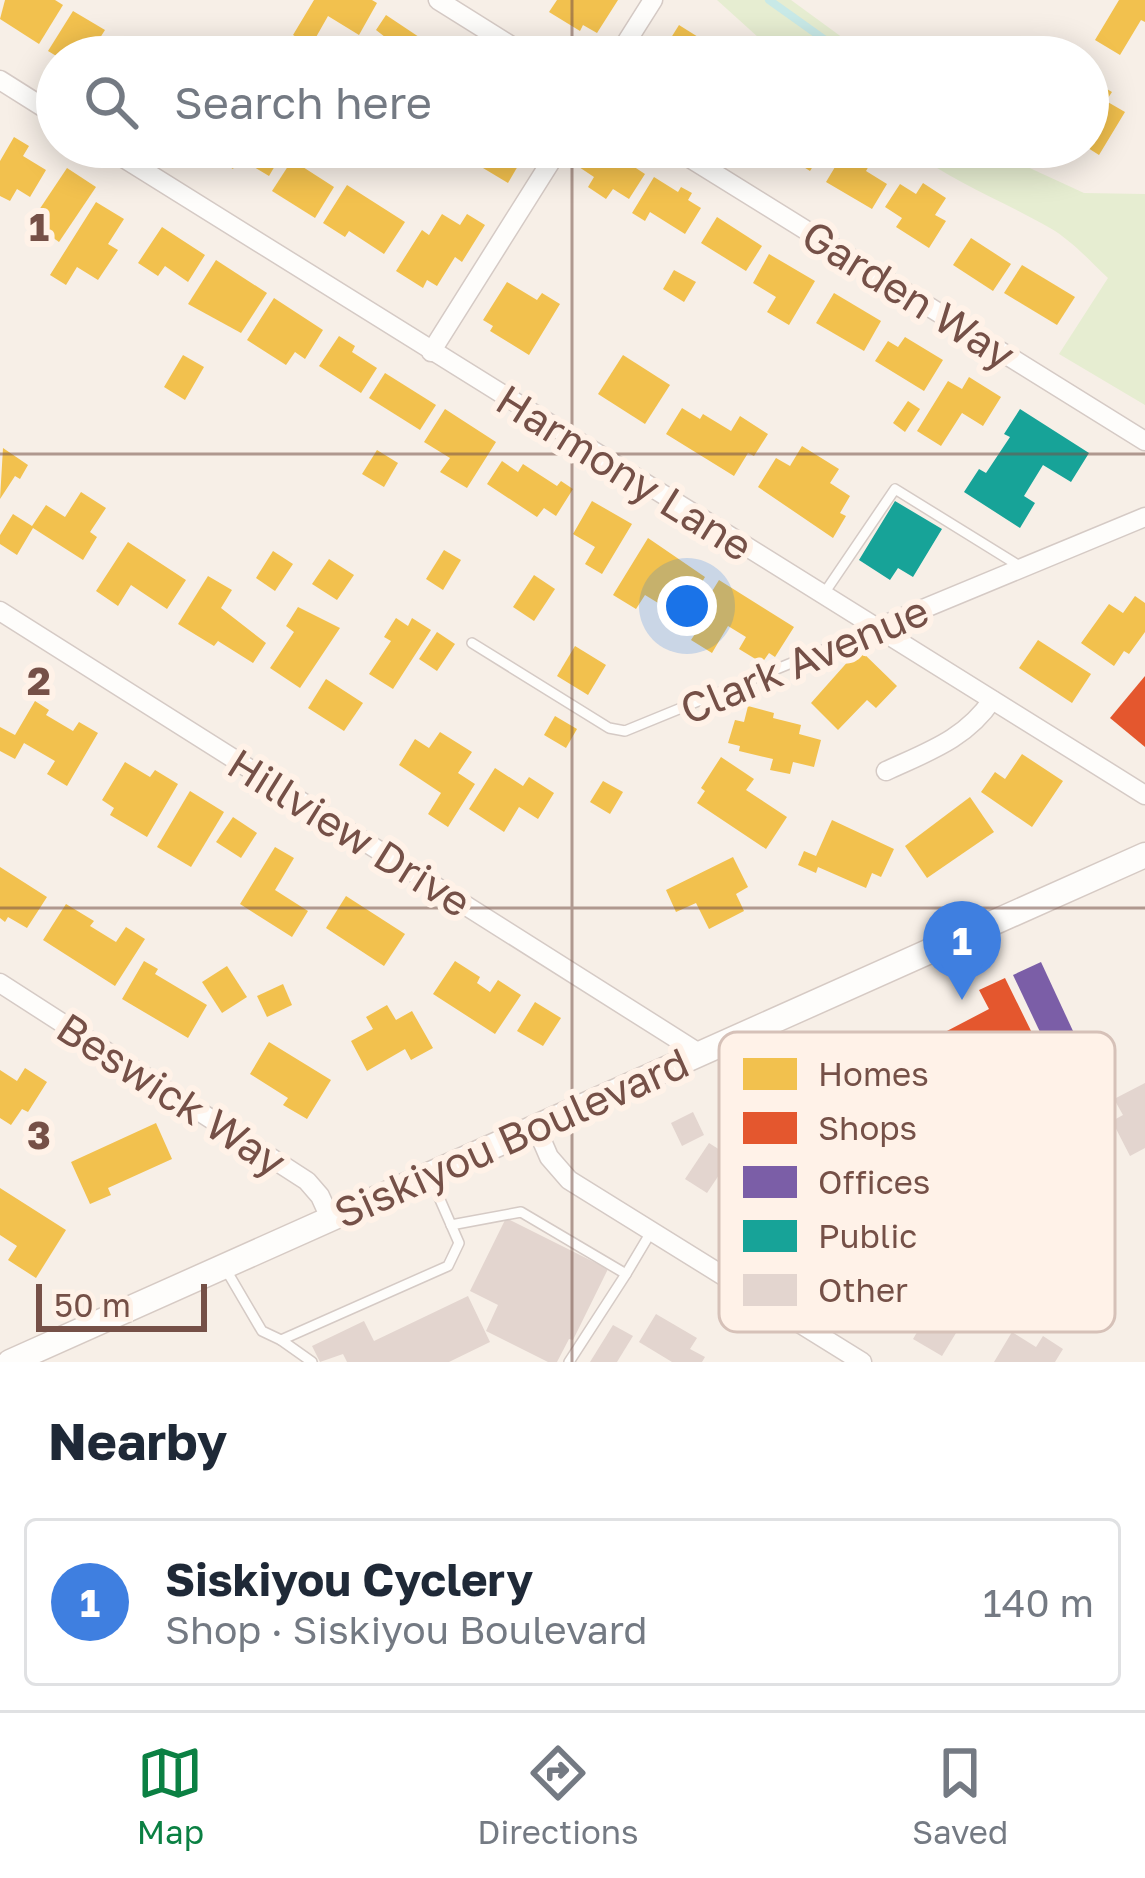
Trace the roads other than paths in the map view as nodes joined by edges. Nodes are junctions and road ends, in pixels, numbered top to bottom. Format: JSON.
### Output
{"nodes":[{"id":1,"x":438,"y":0,"type":"edge"},
{"id":2,"x":653,"y":0,"type":"edge"},
{"id":3,"x":495,"y":36,"type":"edge"},
{"id":4,"x":630,"y":36,"type":"edge"},
{"id":5,"x":0,"y":80,"type":"edge"},
{"id":6,"x":36,"y":103,"type":"edge"},
{"id":7,"x":139,"y":168,"type":"edge"},
{"id":8,"x":547,"y":168,"type":"edge"},
{"id":9,"x":707,"y":168,"type":"edge"},
{"id":10,"x":431,"y":352,"type":"junction"},
{"id":11,"x":1145,"y":441,"type":"edge"},
{"id":12,"x":1145,"y":517,"type":"edge"},
{"id":13,"x":1022,"y":568,"type":"junction"},
{"id":14,"x":824,"y":595,"type":"junction"},
{"id":15,"x":0,"y":611,"type":"edge"},
{"id":16,"x":878,"y":628,"type":"junction"},
{"id":17,"x":472,"y":643,"type":"dead end"},
{"id":18,"x":992,"y":700,"type":"junction"},
{"id":19,"x":886,"y":771,"type":"dead end"},
{"id":20,"x":1145,"y":795,"type":"edge"},
{"id":21,"x":1145,"y":855,"type":"edge"},
{"id":22,"x":0,"y":983,"type":"edge"},
{"id":23,"x":746,"y":1032,"type":"edge"},
{"id":24,"x":719,"y":1044,"type":"edge"},
{"id":25,"x":699,"y":1053,"type":"junction"},
{"id":26,"x":536,"y":1127,"type":"junction"},
{"id":27,"x":429,"y":1174,"type":"junction"},
{"id":28,"x":330,"y":1218,"type":"junction"},
{"id":29,"x":452,"y":1226,"type":"junction"},
{"id":30,"x":652,"y":1231,"type":"junction"},
{"id":31,"x":225,"y":1268,"type":"junction"},
{"id":32,"x":719,"y":1273,"type":"edge"},
{"id":33,"x":626,"y":1274,"type":"junction"},
{"id":34,"x":814,"y":1332,"type":"edge"},
{"id":35,"x":281,"y":1340,"type":"junction"},
{"id":36,"x":10,"y":1362,"type":"edge"},
{"id":37,"x":312,"y":1362,"type":"edge"},
{"id":38,"x":569,"y":1362,"type":"edge"},
{"id":39,"x":862,"y":1362,"type":"edge"}],
"edges":[{"from":1,"to":3,"type":"street"},
{"from":2,"to":4,"type":"street"},
{"from":5,"to":6,"type":"street"},
{"from":7,"to":10,"type":"street","name":"Harmony Lane"},
{"from":8,"to":10,"type":"street"},
{"from":9,"to":11,"type":"street","name":"Garden Way"},
{"from":10,"to":14,"type":"street","name":"Harmony Lane"},
{"from":12,"to":13,"type":"street","name":"Clark Avenue"},
{"from":13,"to":14,"type":"lane"},
{"from":13,"to":16,"type":"street","name":"Clark Avenue"},
{"from":14,"to":16,"type":"street","name":"Harmony Lane"},
{"from":15,"to":25,"type":"street","name":"Hillview Drive"},
{"from":16,"to":17,"type":"lane","name":"Clark Avenue"},
{"from":16,"to":18,"type":"street","name":"Harmony Lane"},
{"from":18,"to":19,"type":"street"},
{"from":18,"to":20,"type":"street","name":"Harmony Lane"},
{"from":21,"to":23,"type":"main road","name":"Siskiyou Boulevard"},
{"from":22,"to":28,"type":"street","name":"Beswick Way"},
{"from":24,"to":25,"type":"main road","name":"Siskiyou Boulevard"},
{"from":25,"to":26,"type":"main road","name":"Siskiyou Boulevard"},
{"from":26,"to":27,"type":"main road","name":"Siskiyou Boulevard"},
{"from":26,"to":30,"type":"street"},
{"from":27,"to":28,"type":"main road","name":"Siskiyou Boulevard"},
{"from":27,"to":29,"type":"lane"},
{"from":28,"to":31,"type":"main road","name":"Siskiyou Boulevard"},
{"from":29,"to":33,"type":"lane"},
{"from":29,"to":35,"type":"lane"},
{"from":30,"to":32,"type":"street"},
{"from":30,"to":33,"type":"lane"},
{"from":31,"to":35,"type":"lane"},
{"from":31,"to":36,"type":"main road","name":"Siskiyou Boulevard"},
{"from":33,"to":38,"type":"lane"},
{"from":34,"to":39,"type":"street"},
{"from":35,"to":37,"type":"lane"}]}
